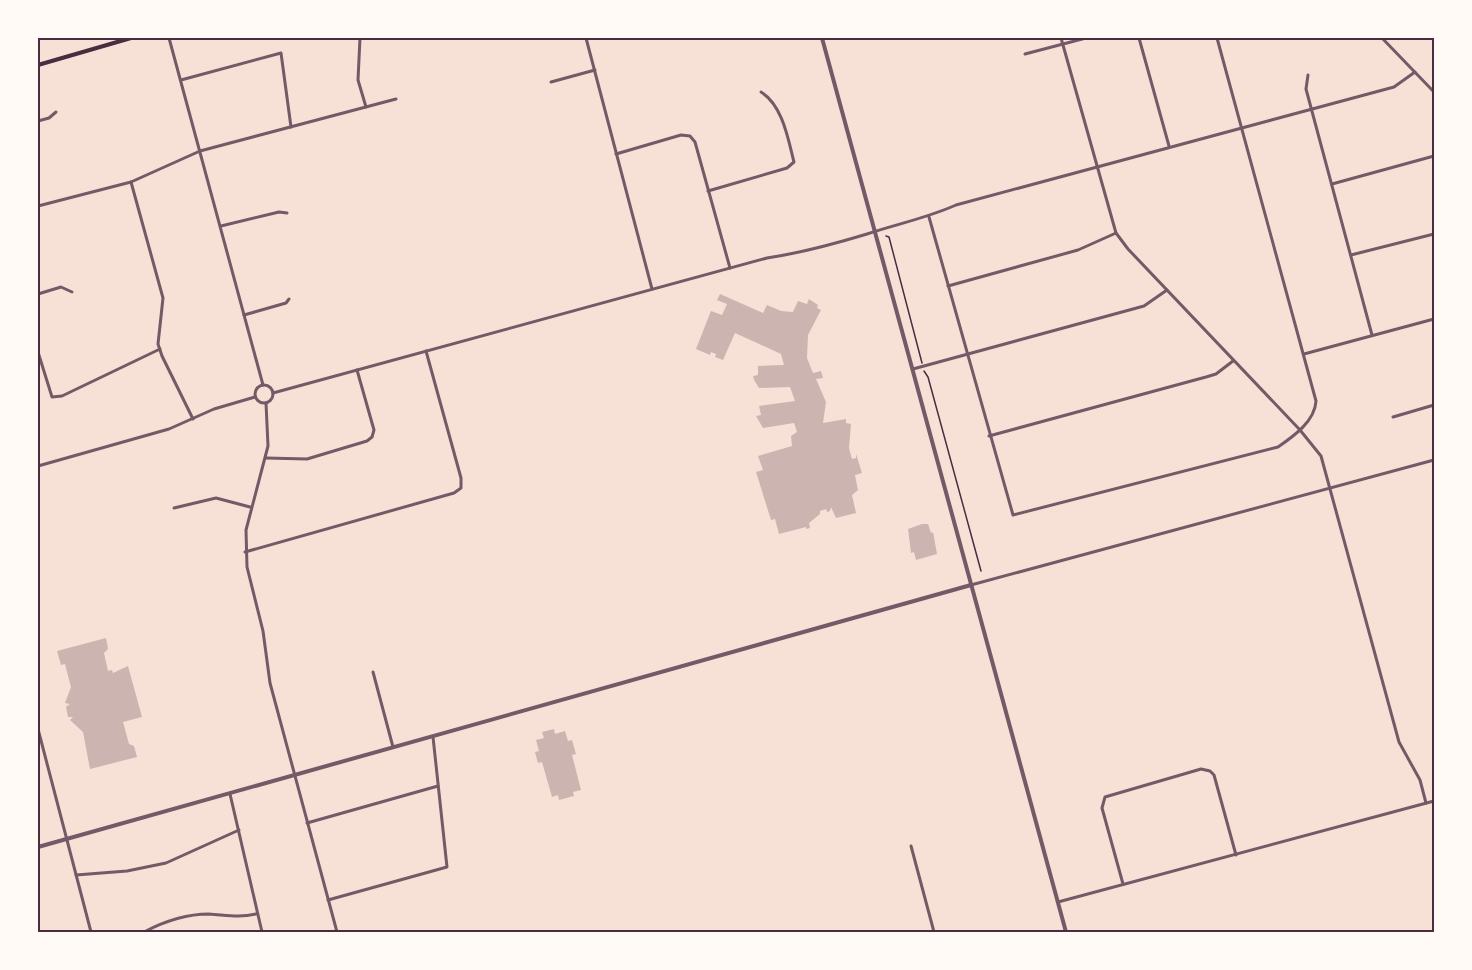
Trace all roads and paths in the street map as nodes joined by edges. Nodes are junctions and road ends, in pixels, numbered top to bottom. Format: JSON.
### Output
{"nodes":[{"id":1,"x":131,"y":38,"type":"edge"},
{"id":2,"x":170,"y":38,"type":"edge"},
{"id":3,"x":360,"y":38,"type":"edge"},
{"id":4,"x":586,"y":38,"type":"edge"},
{"id":5,"x":822,"y":38,"type":"edge"},
{"id":6,"x":1060,"y":38,"type":"edge"},
{"id":7,"x":1086,"y":38,"type":"edge"},
{"id":8,"x":1139,"y":38,"type":"edge"},
{"id":9,"x":1217,"y":38,"type":"edge"},
{"id":10,"x":1382,"y":38,"type":"edge"},
{"id":11,"x":1062,"y":44,"type":"junction"},
{"id":12,"x":1025,"y":54,"type":"dead end"},
{"id":13,"x":38,"y":65,"type":"edge"},
{"id":14,"x":595,"y":70,"type":"junction"},
{"id":15,"x":1415,"y":72,"type":"junction"},
{"id":16,"x":1308,"y":75,"type":"dead end"},
{"id":17,"x":181,"y":80,"type":"junction"},
{"id":18,"x":551,"y":82,"type":"dead end"},
{"id":19,"x":761,"y":92,"type":"dead end"},
{"id":20,"x":1434,"y":92,"type":"edge"},
{"id":21,"x":396,"y":99,"type":"dead end"},
{"id":22,"x":366,"y":107,"type":"junction"},
{"id":23,"x":1311,"y":109,"type":"junction"},
{"id":24,"x":56,"y":112,"type":"dead end"},
{"id":25,"x":38,"y":121,"type":"edge"},
{"id":26,"x":291,"y":127,"type":"junction"},
{"id":27,"x":1242,"y":127,"type":"junction"},
{"id":28,"x":1169,"y":147,"type":"junction"},
{"id":29,"x":200,"y":151,"type":"junction"},
{"id":30,"x":616,"y":154,"type":"junction"},
{"id":31,"x":1434,"y":156,"type":"edge"},
{"id":32,"x":1096,"y":166,"type":"junction"},
{"id":33,"x":131,"y":182,"type":"junction"},
{"id":34,"x":1332,"y":184,"type":"junction"},
{"id":35,"x":708,"y":191,"type":"junction"},
{"id":36,"x":38,"y":206,"type":"edge"},
{"id":37,"x":287,"y":213,"type":"dead end"},
{"id":38,"x":928,"y":217,"type":"junction"},
{"id":39,"x":220,"y":226,"type":"junction"},
{"id":40,"x":875,"y":232,"type":"junction"},
{"id":41,"x":1116,"y":233,"type":"junction"},
{"id":42,"x":1434,"y":234,"type":"edge"},
{"id":43,"x":886,"y":236,"type":"dead end"},
{"id":44,"x":1351,"y":255,"type":"junction"},
{"id":45,"x":730,"y":268,"type":"junction"},
{"id":46,"x":948,"y":286,"type":"junction"},
{"id":47,"x":652,"y":289,"type":"junction"},
{"id":48,"x":1167,"y":290,"type":"junction"},
{"id":49,"x":72,"y":292,"type":"dead end"},
{"id":50,"x":38,"y":294,"type":"edge"},
{"id":51,"x":290,"y":299,"type":"dead end"},
{"id":52,"x":244,"y":315,"type":"junction"},
{"id":53,"x":1434,"y":319,"type":"edge"},
{"id":54,"x":1372,"y":335,"type":"junction"},
{"id":55,"x":160,"y":350,"type":"junction"},
{"id":56,"x":426,"y":351,"type":"junction"},
{"id":57,"x":38,"y":352,"type":"edge"},
{"id":58,"x":966,"y":354,"type":"junction"},
{"id":59,"x":1304,"y":354,"type":"junction"},
{"id":60,"x":921,"y":359,"type":"dead end"},
{"id":61,"x":1233,"y":361,"type":"junction"},
{"id":62,"x":913,"y":369,"type":"junction"},
{"id":63,"x":357,"y":370,"type":"junction"},
{"id":64,"x":924,"y":373,"type":"dead end"},
{"id":65,"x":263,"y":385,"type":"junction"},
{"id":66,"x":273,"y":393,"type":"junction"},
{"id":67,"x":255,"y":397,"type":"junction"},
{"id":68,"x":266,"y":403,"type":"junction"},
{"id":69,"x":1434,"y":405,"type":"edge"},
{"id":70,"x":1393,"y":417,"type":"dead end"},
{"id":71,"x":193,"y":419,"type":"junction"},
{"id":72,"x":1300,"y":430,"type":"junction"},
{"id":73,"x":989,"y":436,"type":"junction"},
{"id":74,"x":266,"y":458,"type":"junction"},
{"id":75,"x":1434,"y":460,"type":"edge"},
{"id":76,"x":38,"y":466,"type":"edge"},
{"id":77,"x":1331,"y":489,"type":"junction"},
{"id":78,"x":250,"y":507,"type":"junction"},
{"id":79,"x":174,"y":508,"type":"dead end"},
{"id":80,"x":245,"y":552,"type":"junction"},
{"id":81,"x":981,"y":571,"type":"dead end"},
{"id":82,"x":971,"y":585,"type":"junction"},
{"id":83,"x":373,"y":672,"type":"dead end"},
{"id":84,"x":38,"y":729,"type":"edge"},
{"id":85,"x":433,"y":737,"type":"junction"},
{"id":86,"x":393,"y":747,"type":"junction"},
{"id":87,"x":294,"y":775,"type":"junction"},
{"id":88,"x":438,"y":786,"type":"junction"},
{"id":89,"x":230,"y":795,"type":"junction"},
{"id":90,"x":1434,"y":801,"type":"edge"},
{"id":91,"x":1426,"y":803,"type":"junction"},
{"id":92,"x":307,"y":823,"type":"junction"},
{"id":93,"x":239,"y":830,"type":"junction"},
{"id":94,"x":66,"y":839,"type":"junction"},
{"id":95,"x":911,"y":846,"type":"dead end"},
{"id":96,"x":38,"y":847,"type":"edge"},
{"id":97,"x":1236,"y":855,"type":"junction"},
{"id":98,"x":76,"y":875,"type":"junction"},
{"id":99,"x":1123,"y":885,"type":"junction"},
{"id":100,"x":328,"y":900,"type":"junction"},
{"id":101,"x":1058,"y":902,"type":"junction"},
{"id":102,"x":256,"y":914,"type":"junction"},
{"id":103,"x":91,"y":933,"type":"edge"},
{"id":104,"x":144,"y":933,"type":"edge"},
{"id":105,"x":262,"y":933,"type":"edge"},
{"id":106,"x":337,"y":933,"type":"edge"},
{"id":107,"x":934,"y":933,"type":"edge"},
{"id":108,"x":1066,"y":933,"type":"edge"}],
"edges":[{"from":1,"to":13,"type":"main road"},
{"from":2,"to":17,"type":"street"},
{"from":3,"to":22,"type":"street"},
{"from":4,"to":14,"type":"street"},
{"from":5,"to":40,"type":"street"},
{"from":6,"to":11,"type":"street"},
{"from":7,"to":11,"type":"street"},
{"from":8,"to":28,"type":"street"},
{"from":9,"to":27,"type":"street"},
{"from":10,"to":15,"type":"street"},
{"from":11,"to":12,"type":"street"},
{"from":11,"to":32,"type":"street"},
{"from":14,"to":18,"type":"street"},
{"from":14,"to":30,"type":"street"},
{"from":15,"to":20,"type":"street"},
{"from":15,"to":23,"type":"street"},
{"from":16,"to":23,"type":"street"},
{"from":17,"to":26,"type":"street"},
{"from":17,"to":29,"type":"street"},
{"from":19,"to":35,"type":"street"},
{"from":21,"to":22,"type":"street"},
{"from":22,"to":26,"type":"street"},
{"from":23,"to":27,"type":"street"},
{"from":23,"to":34,"type":"street"},
{"from":24,"to":25,"type":"street"},
{"from":26,"to":29,"type":"street"},
{"from":27,"to":28,"type":"street"},
{"from":27,"to":59,"type":"street"},
{"from":28,"to":32,"type":"street"},
{"from":29,"to":33,"type":"street"},
{"from":29,"to":39,"type":"street"},
{"from":30,"to":35,"type":"street"},
{"from":30,"to":47,"type":"street"},
{"from":31,"to":34,"type":"street"},
{"from":32,"to":38,"type":"street"},
{"from":32,"to":41,"type":"street"},
{"from":33,"to":36,"type":"street"},
{"from":33,"to":55,"type":"street"},
{"from":34,"to":44,"type":"street"},
{"from":35,"to":45,"type":"street"},
{"from":37,"to":39,"type":"street"},
{"from":38,"to":40,"type":"street"},
{"from":38,"to":46,"type":"street"},
{"from":39,"to":52,"type":"street"},
{"from":40,"to":45,"type":"street"},
{"from":40,"to":62,"type":"street"},
{"from":41,"to":46,"type":"street"},
{"from":41,"to":48,"type":"street"},
{"from":42,"to":44,"type":"street"},
{"from":43,"to":60,"type":"path"},
{"from":44,"to":54,"type":"street"},
{"from":45,"to":47,"type":"street"},
{"from":46,"to":58,"type":"street"},
{"from":47,"to":56,"type":"street"},
{"from":48,"to":58,"type":"street"},
{"from":48,"to":61,"type":"street"},
{"from":49,"to":50,"type":"street"},
{"from":51,"to":52,"type":"street"},
{"from":52,"to":65,"type":"street"},
{"from":53,"to":54,"type":"street"},
{"from":54,"to":59,"type":"street"},
{"from":55,"to":57,"type":"street"},
{"from":55,"to":71,"type":"street"},
{"from":56,"to":63,"type":"street"},
{"from":56,"to":80,"type":"street"},
{"from":58,"to":62,"type":"street"},
{"from":58,"to":73,"type":"street"},
{"from":59,"to":72,"type":"street"},
{"from":61,"to":72,"type":"street"},
{"from":61,"to":73,"type":"street"},
{"from":62,"to":82,"type":"street"},
{"from":63,"to":66,"type":"street"},
{"from":63,"to":74,"type":"street"},
{"from":64,"to":81,"type":"path"},
{"from":65,"to":66,"type":"street"},
{"from":65,"to":67,"type":"street"},
{"from":66,"to":68,"type":"street"},
{"from":67,"to":68,"type":"street"},
{"from":67,"to":71,"type":"street"},
{"from":68,"to":74,"type":"street"},
{"from":69,"to":70,"type":"street"},
{"from":71,"to":76,"type":"street"},
{"from":72,"to":73,"type":"street"},
{"from":72,"to":77,"type":"street"},
{"from":74,"to":78,"type":"street"},
{"from":75,"to":77,"type":"street"},
{"from":77,"to":82,"type":"street"},
{"from":77,"to":91,"type":"street"},
{"from":78,"to":79,"type":"street"},
{"from":78,"to":80,"type":"street"},
{"from":80,"to":87,"type":"street"},
{"from":82,"to":85,"type":"street"},
{"from":82,"to":101,"type":"street"},
{"from":83,"to":86,"type":"street"},
{"from":84,"to":94,"type":"street"},
{"from":85,"to":86,"type":"street"},
{"from":85,"to":88,"type":"street"},
{"from":86,"to":87,"type":"street"},
{"from":87,"to":89,"type":"street"},
{"from":87,"to":92,"type":"street"},
{"from":88,"to":92,"type":"street"},
{"from":88,"to":100,"type":"street"},
{"from":89,"to":93,"type":"street"},
{"from":89,"to":94,"type":"street"},
{"from":90,"to":91,"type":"street"},
{"from":91,"to":97,"type":"street"},
{"from":92,"to":100,"type":"street"},
{"from":93,"to":98,"type":"street"},
{"from":93,"to":102,"type":"street"},
{"from":94,"to":96,"type":"street"},
{"from":94,"to":98,"type":"street"},
{"from":95,"to":107,"type":"street"},
{"from":97,"to":99,"type":"street"},
{"from":97,"to":99,"type":"street"},
{"from":98,"to":103,"type":"street"},
{"from":99,"to":101,"type":"street"},
{"from":100,"to":106,"type":"street"},
{"from":101,"to":108,"type":"street"},
{"from":102,"to":104,"type":"street"},
{"from":102,"to":105,"type":"street"}]}
